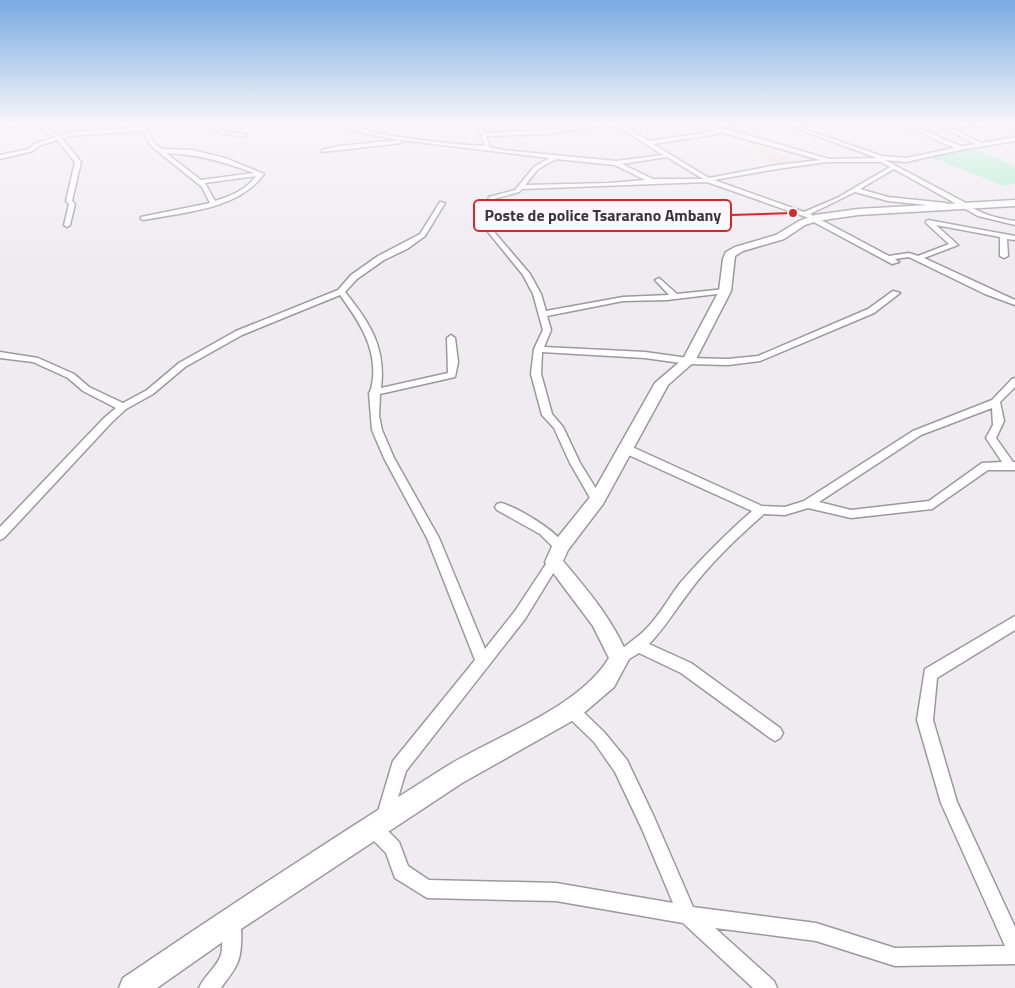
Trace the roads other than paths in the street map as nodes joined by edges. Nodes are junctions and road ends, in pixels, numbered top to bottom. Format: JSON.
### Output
{"nodes":[{"id":1,"x":76,"y":169,"type":"edge"},
{"id":2,"x":184,"y":169,"type":"edge"},
{"id":3,"x":248,"y":169,"type":"edge"},
{"id":4,"x":535,"y":169,"type":"edge"},
{"id":5,"x":628,"y":169,"type":"edge"},
{"id":6,"x":689,"y":169,"type":"edge"},
{"id":7,"x":767,"y":169,"type":"edge"},
{"id":8,"x":890,"y":169,"type":"edge"},
{"id":9,"x":898,"y":169,"type":"edge"},
{"id":10,"x":261,"y":174,"type":"junction"},
{"id":11,"x":652,"y":181,"type":"junction"},
{"id":12,"x":710,"y":181,"type":"junction"},
{"id":13,"x":200,"y":182,"type":"junction"},
{"id":14,"x":522,"y":187,"type":"junction"},
{"id":15,"x":855,"y":190,"type":"junction"},
{"id":16,"x":930,"y":193,"type":"dead end"},
{"id":17,"x":213,"y":203,"type":"junction"},
{"id":18,"x":442,"y":203,"type":"dead end"},
{"id":19,"x":1015,"y":203,"type":"edge"},
{"id":20,"x":948,"y":206,"type":"junction"},
{"id":21,"x":966,"y":207,"type":"junction"},
{"id":22,"x":811,"y":217,"type":"junction"},
{"id":23,"x":143,"y":218,"type":"dead end"},
{"id":24,"x":993,"y":219,"type":"junction"},
{"id":25,"x":1015,"y":223,"type":"edge"},
{"id":26,"x":67,"y":225,"type":"dead end"},
{"id":27,"x":975,"y":229,"type":"junction"},
{"id":28,"x":1002,"y":235,"type":"junction"},
{"id":29,"x":1015,"y":238,"type":"edge"},
{"id":30,"x":1004,"y":256,"type":"dead end"},
{"id":31,"x":918,"y":258,"type":"junction"},
{"id":32,"x":659,"y":280,"type":"dead end"},
{"id":33,"x":725,"y":291,"type":"junction"},
{"id":34,"x":341,"y":292,"type":"junction"},
{"id":35,"x":896,"y":293,"type":"dead end"},
{"id":36,"x":674,"y":296,"type":"junction"},
{"id":37,"x":1015,"y":303,"type":"edge"},
{"id":38,"x":542,"y":314,"type":"junction"},
{"id":39,"x":451,"y":338,"type":"dead end"},
{"id":40,"x":538,"y":349,"type":"junction"},
{"id":41,"x":0,"y":355,"type":"edge"},
{"id":42,"x":688,"y":361,"type":"junction"},
{"id":43,"x":1015,"y":381,"type":"edge"},
{"id":44,"x":374,"y":393,"type":"junction"},
{"id":45,"x":995,"y":402,"type":"junction"},
{"id":46,"x":123,"y":407,"type":"junction"},
{"id":47,"x":626,"y":449,"type":"junction"},
{"id":48,"x":1013,"y":466,"type":"edge"},
{"id":49,"x":597,"y":500,"type":"junction"},
{"id":50,"x":808,"y":504,"type":"junction"},
{"id":51,"x":501,"y":508,"type":"dead end"},
{"id":52,"x":761,"y":510,"type":"junction"},
{"id":53,"x":0,"y":535,"type":"edge"},
{"id":54,"x":557,"y":554,"type":"junction"},
{"id":55,"x":1015,"y":622,"type":"edge"},
{"id":56,"x":638,"y":646,"type":"junction"},
{"id":57,"x":619,"y":659,"type":"junction"},
{"id":58,"x":483,"y":662,"type":"junction"},
{"id":59,"x":571,"y":710,"type":"junction"},
{"id":60,"x":774,"y":733,"type":"dead end"},
{"id":61,"x":378,"y":825,"type":"junction"},
{"id":62,"x":687,"y":915,"type":"junction"},
{"id":63,"x":232,"y":920,"type":"junction"},
{"id":64,"x":1015,"y":947,"type":"edge"},
{"id":65,"x":1015,"y":955,"type":"edge"},
{"id":66,"x":133,"y":988,"type":"edge"},
{"id":67,"x":209,"y":988,"type":"edge"},
{"id":68,"x":767,"y":988,"type":"edge"}],
"edges":[{"from":1,"to":26,"type":"street"},
{"from":2,"to":13,"type":"street"},
{"from":3,"to":10,"type":"street"},
{"from":4,"to":14,"type":"street"},
{"from":5,"to":11,"type":"street"},
{"from":6,"to":12,"type":"street"},
{"from":7,"to":12,"type":"street"},
{"from":8,"to":15,"type":"street"},
{"from":9,"to":21,"type":"street"},
{"from":10,"to":13,"type":"street"},
{"from":10,"to":17,"type":"street"},
{"from":11,"to":12,"type":"street"},
{"from":11,"to":14,"type":"street"},
{"from":12,"to":22,"type":"street"},
{"from":13,"to":17,"type":"street"},
{"from":14,"to":38,"type":"street"},
{"from":15,"to":20,"type":"street"},
{"from":15,"to":22,"type":"street"},
{"from":16,"to":20,"type":"street"},
{"from":17,"to":23,"type":"street"},
{"from":18,"to":34,"type":"street"},
{"from":19,"to":21,"type":"street"},
{"from":20,"to":21,"type":"street"},
{"from":20,"to":22,"type":"street"},
{"from":21,"to":24,"type":"street"},
{"from":22,"to":31,"type":"street"},
{"from":22,"to":33,"type":"street"},
{"from":24,"to":25,"type":"street"},
{"from":24,"to":27,"type":"street"},
{"from":27,"to":28,"type":"street"},
{"from":27,"to":31,"type":"street"},
{"from":28,"to":29,"type":"street"},
{"from":28,"to":30,"type":"street"},
{"from":31,"to":37,"type":"street"},
{"from":32,"to":36,"type":"street"},
{"from":33,"to":36,"type":"street"},
{"from":33,"to":42,"type":"street"},
{"from":34,"to":44,"type":"street"},
{"from":34,"to":46,"type":"street"},
{"from":35,"to":42,"type":"street"},
{"from":36,"to":38,"type":"street"},
{"from":38,"to":40,"type":"street"},
{"from":39,"to":44,"type":"street"},
{"from":40,"to":42,"type":"street"},
{"from":40,"to":49,"type":"street"},
{"from":41,"to":46,"type":"street"},
{"from":42,"to":47,"type":"street"},
{"from":43,"to":45,"type":"street"},
{"from":44,"to":58,"type":"street"},
{"from":45,"to":48,"type":"street"},
{"from":45,"to":50,"type":"street"},
{"from":46,"to":53,"type":"street"},
{"from":47,"to":49,"type":"street"},
{"from":47,"to":52,"type":"street"},
{"from":48,"to":50,"type":"street"},
{"from":49,"to":54,"type":"street"},
{"from":50,"to":52,"type":"street"},
{"from":51,"to":54,"type":"street"},
{"from":52,"to":56,"type":"street"},
{"from":54,"to":57,"type":"street"},
{"from":54,"to":58,"type":"street"},
{"from":55,"to":64,"type":"street"},
{"from":56,"to":57,"type":"street"},
{"from":56,"to":60,"type":"street"},
{"from":57,"to":59,"type":"street"},
{"from":58,"to":61,"type":"street"},
{"from":59,"to":61,"type":"street"},
{"from":59,"to":62,"type":"street"},
{"from":61,"to":62,"type":"street"},
{"from":61,"to":63,"type":"street"},
{"from":62,"to":65,"type":"street"},
{"from":62,"to":68,"type":"street"},
{"from":63,"to":66,"type":"street"},
{"from":63,"to":67,"type":"street"}]}
